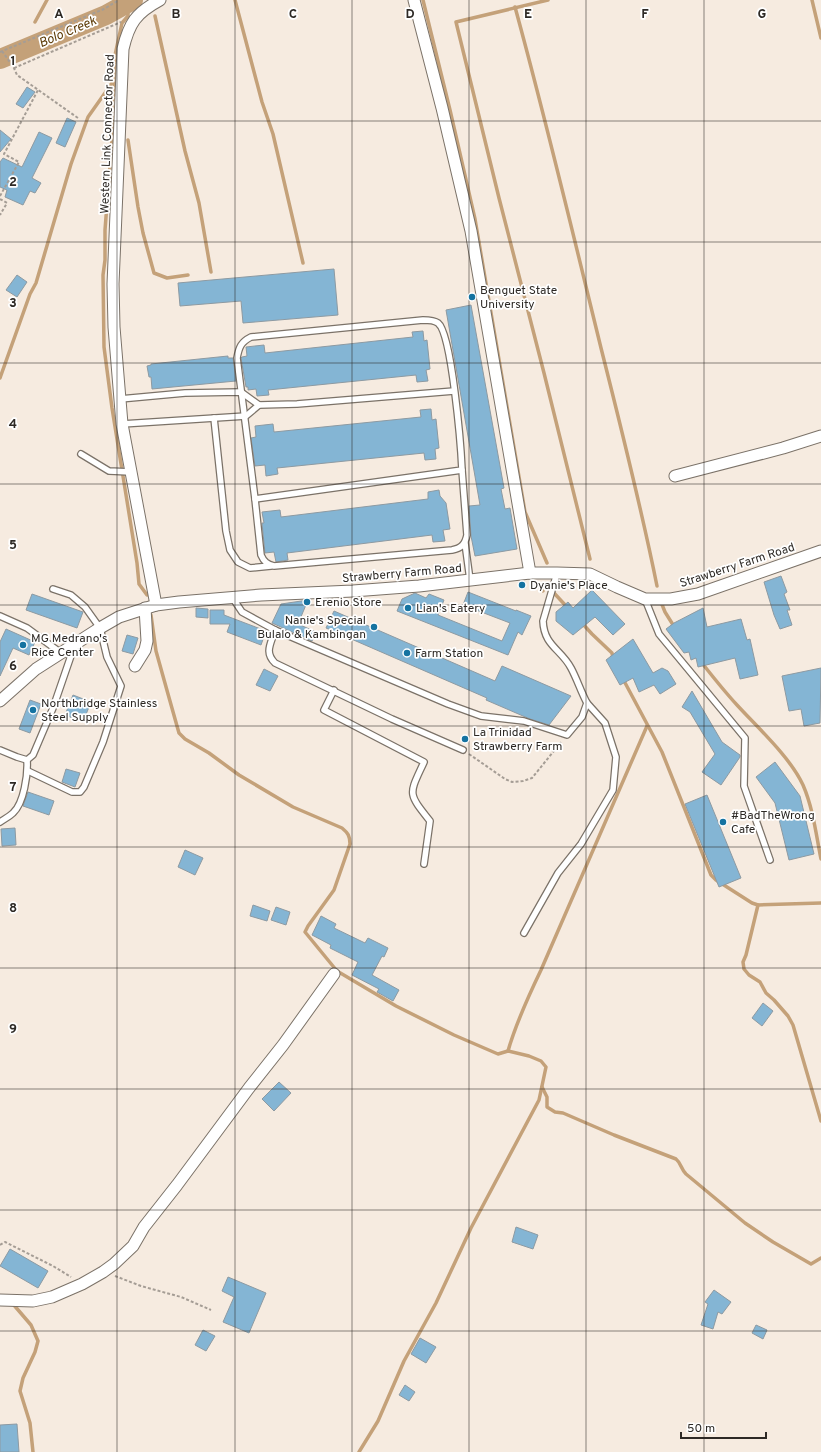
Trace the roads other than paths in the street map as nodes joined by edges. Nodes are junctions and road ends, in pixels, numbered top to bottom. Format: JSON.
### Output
{"nodes":[{"id":1,"x":160,"y":0,"type":"edge"},
{"id":2,"x":414,"y":0,"type":"edge"},
{"id":3,"x":454,"y":391,"type":"junction"},
{"id":4,"x":241,"y":392,"type":"junction"},
{"id":5,"x":120,"y":399,"type":"junction"},
{"id":6,"x":259,"y":405,"type":"junction"},
{"id":7,"x":246,"y":416,"type":"junction"},
{"id":8,"x":214,"y":418,"type":"junction"},
{"id":9,"x":122,"y":424,"type":"junction"},
{"id":10,"x":821,"y":436,"type":"edge"},
{"id":11,"x":80,"y":454,"type":"dead end"},
{"id":12,"x":462,"y":470,"type":"junction"},
{"id":13,"x":128,"y":472,"type":"junction"},
{"id":14,"x":675,"y":476,"type":"dead end"},
{"id":15,"x":255,"y":499,"type":"junction"},
{"id":16,"x":465,"y":543,"type":"junction"},
{"id":17,"x":821,"y":551,"type":"edge"},
{"id":18,"x":274,"y":566,"type":"junction"},
{"id":19,"x":557,"y":572,"type":"junction"},
{"id":20,"x":530,"y":573,"type":"junction"},
{"id":21,"x":470,"y":580,"type":"junction"},
{"id":22,"x":53,"y":589,"type":"dead end"},
{"id":23,"x":232,"y":597,"type":"junction"},
{"id":24,"x":646,"y":599,"type":"junction"},
{"id":25,"x":151,"y":607,"type":"junction"},
{"id":26,"x":0,"y":616,"type":"edge"},
{"id":27,"x":100,"y":628,"type":"junction"},
{"id":28,"x":275,"y":630,"type":"junction"},
{"id":29,"x":75,"y":645,"type":"junction"},
{"id":30,"x":62,"y":653,"type":"junction"},
{"id":31,"x":135,"y":666,"type":"dead end"},
{"id":32,"x":334,"y":690,"type":"junction"},
{"id":33,"x":0,"y":701,"type":"edge"},
{"id":34,"x":587,"y":703,"type":"junction"},
{"id":35,"x":0,"y":750,"type":"edge"},
{"id":36,"x":463,"y":750,"type":"road end"},
{"id":37,"x":27,"y":760,"type":"junction"},
{"id":38,"x":28,"y":771,"type":"junction"},
{"id":39,"x":0,"y":822,"type":"edge"},
{"id":40,"x":770,"y":860,"type":"dead end"},
{"id":41,"x":424,"y":864,"type":"dead end"},
{"id":42,"x":524,"y":933,"type":"dead end"},
{"id":43,"x":334,"y":974,"type":"dead end"},
{"id":44,"x":0,"y":1300,"type":"edge"}],
"edges":[{"from":1,"to":5,"type":"street","name":"Western Link Connector Road"},
{"from":2,"to":20,"type":"street"},
{"from":3,"to":4,"type":"lane"},
{"from":3,"to":6,"type":"lane"},
{"from":3,"to":12,"type":"lane"},
{"from":4,"to":5,"type":"lane"},
{"from":4,"to":6,"type":"lane"},
{"from":4,"to":7,"type":"lane"},
{"from":5,"to":9,"type":"street","name":"Western Link Connector Road"},
{"from":6,"to":7,"type":"lane"},
{"from":7,"to":8,"type":"lane"},
{"from":7,"to":15,"type":"lane"},
{"from":8,"to":9,"type":"lane"},
{"from":8,"to":18,"type":"lane"},
{"from":9,"to":13,"type":"street","name":"Western Link Connector Road"},
{"from":10,"to":14,"type":"street"},
{"from":11,"to":13,"type":"lane"},
{"from":12,"to":15,"type":"lane"},
{"from":12,"to":16,"type":"lane"},
{"from":13,"to":25,"type":"street","name":"Western Link Connector Road"},
{"from":15,"to":18,"type":"lane"},
{"from":16,"to":18,"type":"lane"},
{"from":16,"to":21,"type":"lane"},
{"from":17,"to":24,"type":"street","name":"Strawberry Farm Road"},
{"from":19,"to":20,"type":"street","name":"Strawberry Farm Road"},
{"from":19,"to":24,"type":"street","name":"Strawberry Farm Road"},
{"from":19,"to":34,"type":"lane"},
{"from":20,"to":21,"type":"street","name":"Strawberry Farm Road"},
{"from":21,"to":23,"type":"street","name":"Strawberry Farm Road"},
{"from":22,"to":27,"type":"lane"},
{"from":23,"to":25,"type":"street","name":"Strawberry Farm Road"},
{"from":23,"to":28,"type":"lane"},
{"from":24,"to":40,"type":"lane"},
{"from":25,"to":27,"type":"street","name":"Strawberry Farm Road"},
{"from":25,"to":31,"type":"street","name":"Western Link Connector Road"},
{"from":26,"to":30,"type":"lane"},
{"from":27,"to":29,"type":"street","name":"Strawberry Farm Road"},
{"from":27,"to":38,"type":"lane"},
{"from":28,"to":32,"type":"lane"},
{"from":28,"to":34,"type":"lane"},
{"from":29,"to":30,"type":"street","name":"Strawberry Farm Road"},
{"from":29,"to":37,"type":"lane"},
{"from":30,"to":33,"type":"street","name":"Strawberry Farm Road"},
{"from":32,"to":36,"type":"lane"},
{"from":32,"to":41,"type":"lane"},
{"from":34,"to":42,"type":"lane"},
{"from":35,"to":37,"type":"lane"},
{"from":37,"to":38,"type":"lane"},
{"from":38,"to":39,"type":"lane"},
{"from":43,"to":44,"type":"street"}]}
